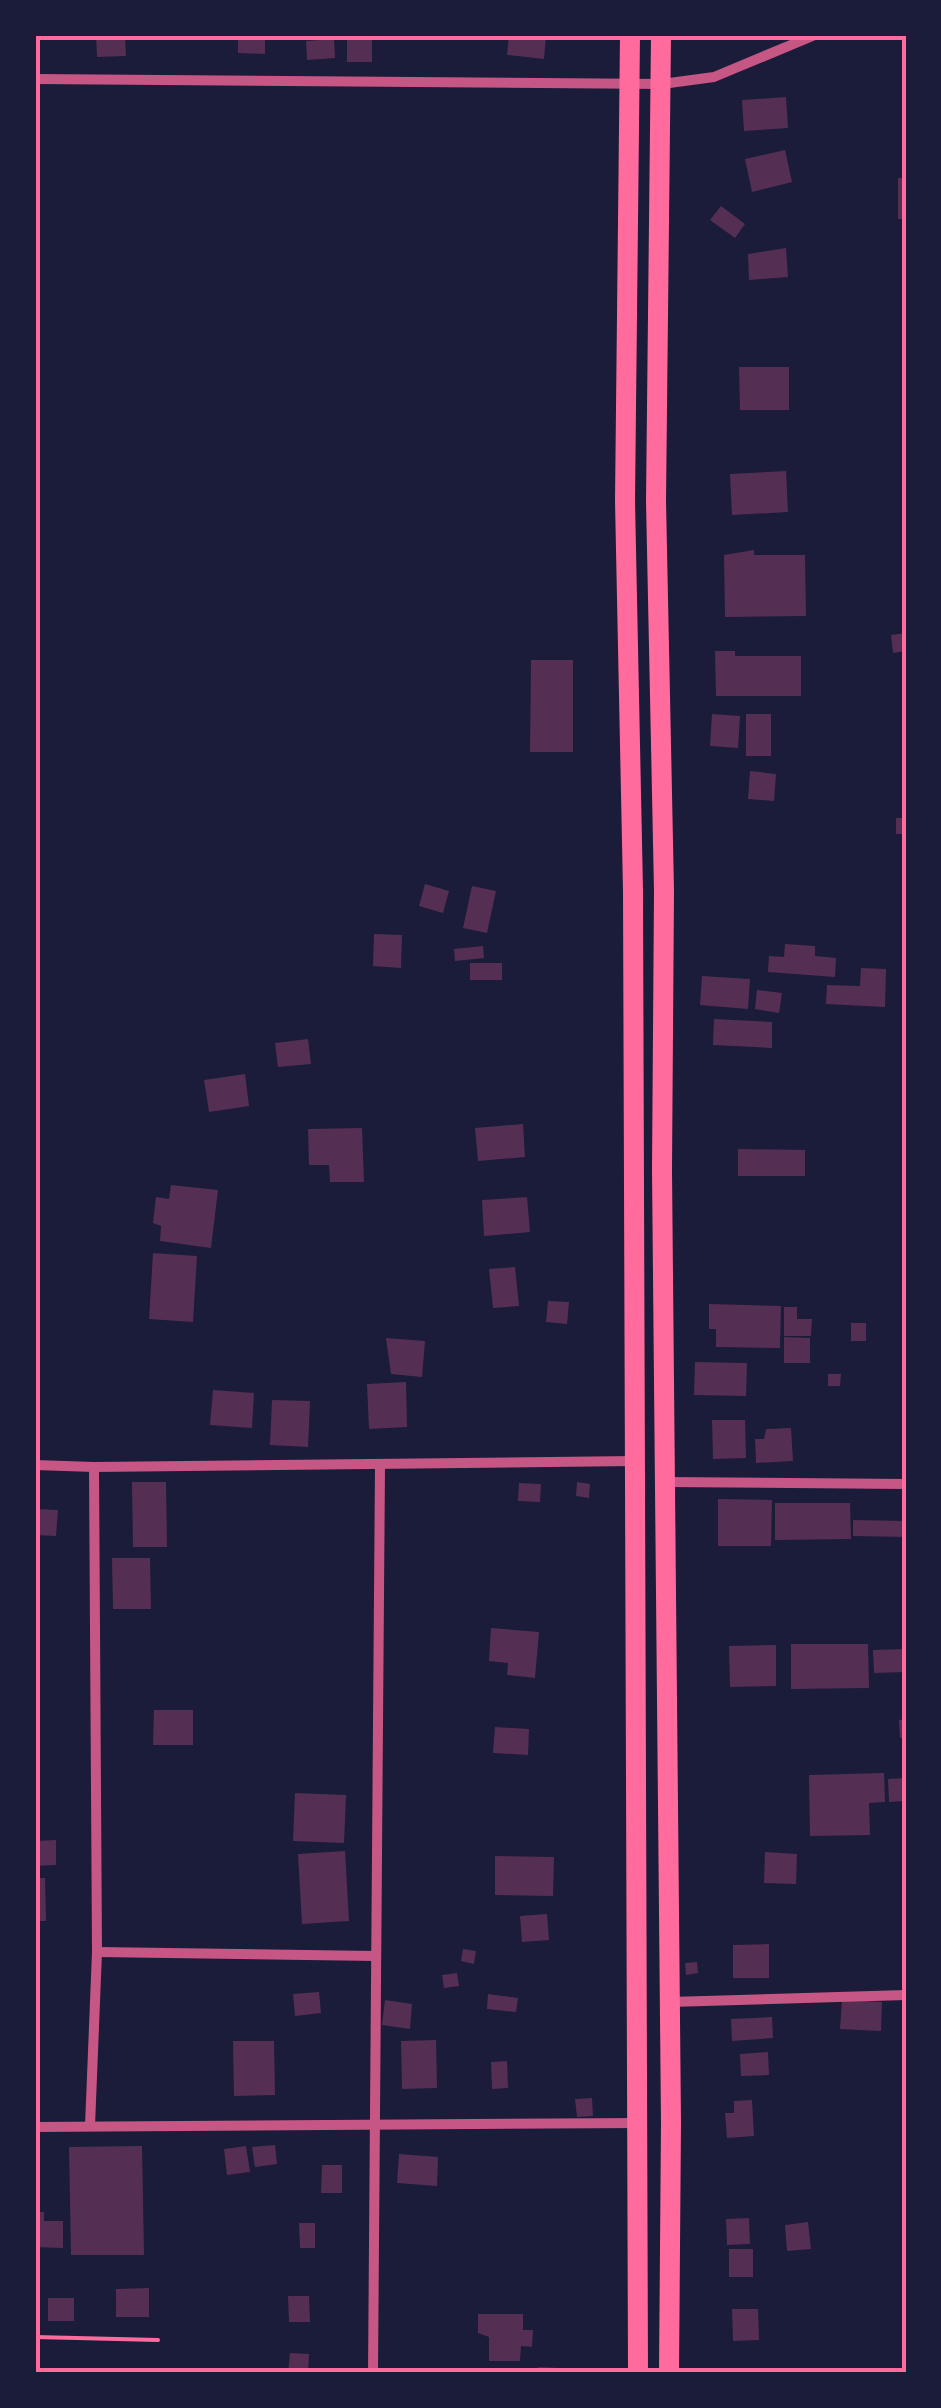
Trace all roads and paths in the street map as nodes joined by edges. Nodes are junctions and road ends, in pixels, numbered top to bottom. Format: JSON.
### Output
{"nodes":[{"id":1,"x":630,"y":35,"type":"edge"},
{"id":2,"x":661,"y":35,"type":"edge"},
{"id":3,"x":815,"y":35,"type":"edge"},
{"id":4,"x":35,"y":79,"type":"edge"},
{"id":5,"x":630,"y":84,"type":"junction"},
{"id":6,"x":662,"y":84,"type":"junction"},
{"id":7,"x":634,"y":1461,"type":"junction"},
{"id":8,"x":35,"y":1465,"type":"edge"},
{"id":9,"x":380,"y":1465,"type":"junction"},
{"id":10,"x":94,"y":1468,"type":"junction"},
{"id":11,"x":665,"y":1482,"type":"junction"},
{"id":12,"x":906,"y":1484,"type":"edge"},
{"id":13,"x":97,"y":1952,"type":"junction"},
{"id":14,"x":376,"y":1956,"type":"junction"},
{"id":15,"x":906,"y":1995,"type":"edge"},
{"id":16,"x":670,"y":2002,"type":"junction"},
{"id":17,"x":640,"y":2123,"type":"junction"},
{"id":18,"x":90,"y":2126,"type":"junction"},
{"id":19,"x":375,"y":2126,"type":"junction"},
{"id":20,"x":35,"y":2127,"type":"edge"},
{"id":21,"x":35,"y":2337,"type":"edge"},
{"id":22,"x":158,"y":2340,"type":"dead end"},
{"id":23,"x":374,"y":2373,"type":"edge"},
{"id":24,"x":638,"y":2373,"type":"edge"},
{"id":25,"x":669,"y":2373,"type":"edge"}],
"edges":[{"from":1,"to":5,"type":"highway"},
{"from":2,"to":6,"type":"highway"},
{"from":3,"to":6,"type":"street"},
{"from":4,"to":5,"type":"street"},
{"from":5,"to":6,"type":"street"},
{"from":5,"to":7,"type":"highway"},
{"from":6,"to":11,"type":"highway"},
{"from":7,"to":9,"type":"street"},
{"from":7,"to":17,"type":"highway"},
{"from":8,"to":10,"type":"street"},
{"from":9,"to":10,"type":"street"},
{"from":9,"to":14,"type":"street"},
{"from":10,"to":13,"type":"street"},
{"from":11,"to":12,"type":"street"},
{"from":11,"to":16,"type":"highway"},
{"from":13,"to":14,"type":"street"},
{"from":13,"to":18,"type":"street"},
{"from":14,"to":19,"type":"street"},
{"from":15,"to":16,"type":"street"},
{"from":16,"to":25,"type":"highway"},
{"from":17,"to":19,"type":"street"},
{"from":17,"to":24,"type":"highway"},
{"from":18,"to":19,"type":"street"},
{"from":18,"to":20,"type":"street"},
{"from":19,"to":23,"type":"street"},
{"from":21,"to":22,"type":"path"}]}
